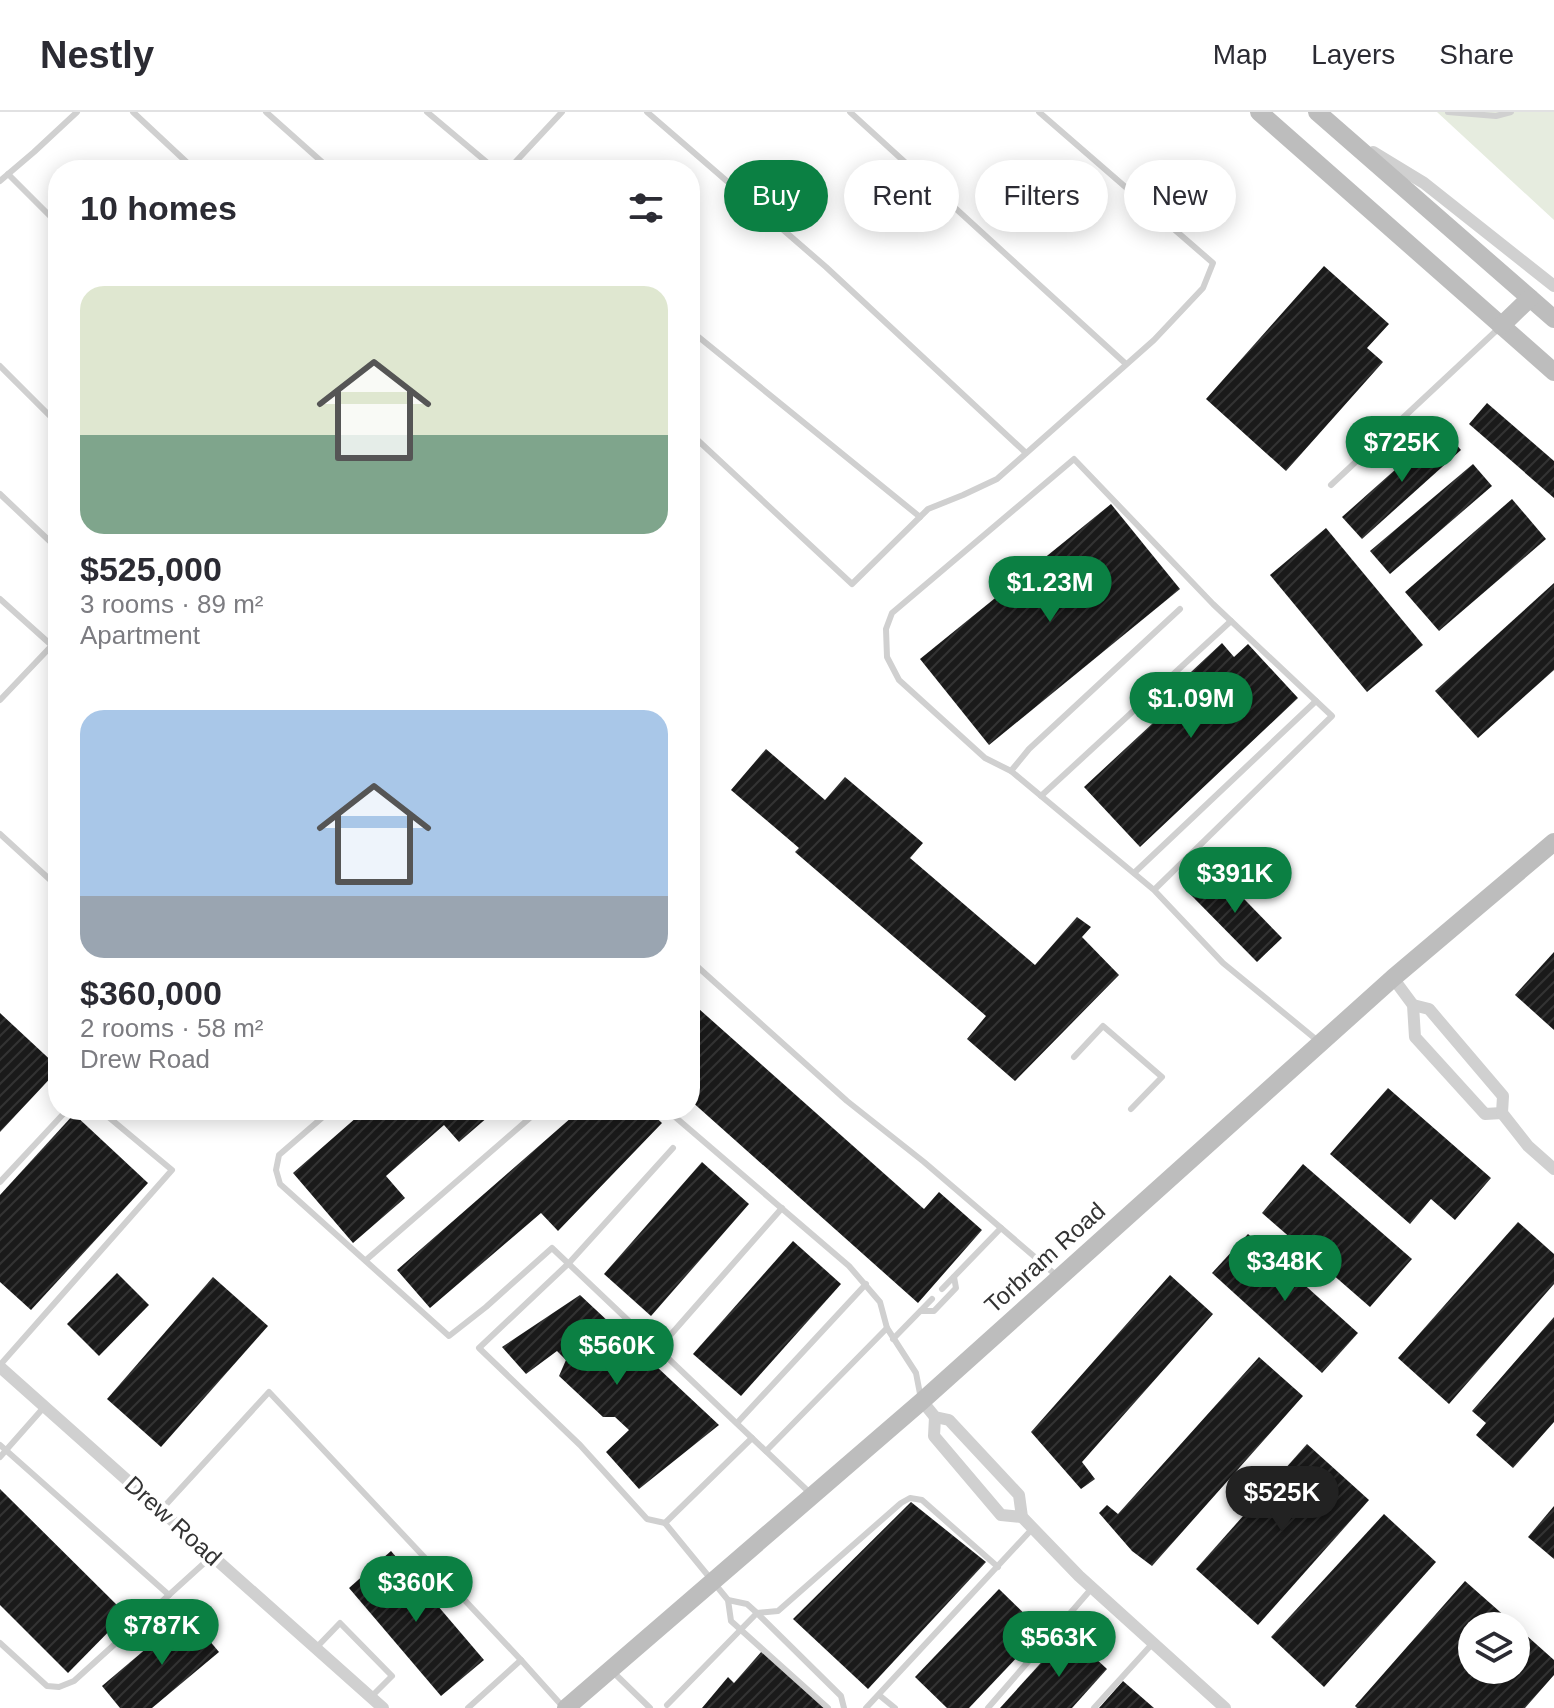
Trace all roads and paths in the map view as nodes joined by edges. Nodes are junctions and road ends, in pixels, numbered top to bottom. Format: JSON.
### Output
{"nodes":[{"id":1,"x":77,"y":112,"type":"edge"},
{"id":2,"x":133,"y":112,"type":"edge"},
{"id":3,"x":266,"y":112,"type":"edge"},
{"id":4,"x":427,"y":112,"type":"edge"},
{"id":5,"x":562,"y":112,"type":"edge"},
{"id":6,"x":647,"y":112,"type":"edge"},
{"id":7,"x":850,"y":112,"type":"edge"},
{"id":8,"x":1039,"y":112,"type":"edge"},
{"id":9,"x":1259,"y":112,"type":"edge"},
{"id":10,"x":1317,"y":112,"type":"edge"},
{"id":11,"x":1448,"y":112,"type":"edge"},
{"id":12,"x":1511,"y":112,"type":"edge"},
{"id":13,"x":1339,"y":131,"type":"junction"},
{"id":14,"x":184,"y":160,"type":"edge"},
{"id":15,"x":320,"y":160,"type":"edge"},
{"id":16,"x":484,"y":160,"type":"edge"},
{"id":17,"x":517,"y":160,"type":"edge"},
{"id":18,"x":8,"y":174,"type":"junction"},
{"id":19,"x":0,"y":181,"type":"edge"},
{"id":20,"x":48,"y":214,"type":"edge"},
{"id":21,"x":1554,"y":286,"type":"edge"},
{"id":22,"x":1530,"y":298,"type":"junction"},
{"id":23,"x":1554,"y":319,"type":"edge"},
{"id":24,"x":1501,"y":326,"type":"junction"},
{"id":25,"x":700,"y":338,"type":"edge"},
{"id":26,"x":1126,"y":364,"type":"junction"},
{"id":27,"x":0,"y":366,"type":"edge"},
{"id":28,"x":1554,"y":372,"type":"edge"},
{"id":29,"x":48,"y":414,"type":"edge"},
{"id":30,"x":700,"y":442,"type":"edge"},
{"id":31,"x":1026,"y":453,"type":"junction"},
{"id":32,"x":1331,"y":485,"type":"dead end"},
{"id":33,"x":0,"y":494,"type":"edge"},
{"id":34,"x":920,"y":517,"type":"junction"},
{"id":35,"x":48,"y":540,"type":"edge"},
{"id":36,"x":0,"y":599,"type":"edge"},
{"id":37,"x":1180,"y":609,"type":"dead end"},
{"id":38,"x":1231,"y":621,"type":"junction"},
{"id":39,"x":48,"y":641,"type":"edge"},
{"id":40,"x":48,"y":649,"type":"edge"},
{"id":41,"x":0,"y":685,"type":"edge"},
{"id":42,"x":8,"y":692,"type":"junction"},
{"id":43,"x":0,"y":700,"type":"edge"},
{"id":44,"x":1316,"y":701,"type":"junction"},
{"id":45,"x":1011,"y":771,"type":"junction"},
{"id":46,"x":1041,"y":796,"type":"junction"},
{"id":47,"x":0,"y":834,"type":"edge"},
{"id":48,"x":1554,"y":842,"type":"edge"},
{"id":49,"x":1134,"y":873,"type":"junction"},
{"id":50,"x":48,"y":878,"type":"edge"},
{"id":51,"x":1154,"y":890,"type":"junction"},
{"id":52,"x":700,"y":969,"type":"edge"},
{"id":53,"x":1393,"y":978,"type":"junction"},
{"id":54,"x":1413,"y":1005,"type":"junction"},
{"id":55,"x":1320,"y":1043,"type":"junction"},
{"id":56,"x":1074,"y":1057,"type":"dead end"},
{"id":57,"x":1131,"y":1109,"type":"dead end"},
{"id":58,"x":1502,"y":1113,"type":"junction"},
{"id":59,"x":58,"y":1120,"type":"edge"},
{"id":60,"x":112,"y":1120,"type":"edge"},
{"id":61,"x":319,"y":1120,"type":"edge"},
{"id":62,"x":527,"y":1120,"type":"edge"},
{"id":63,"x":679,"y":1120,"type":"edge"},
{"id":64,"x":673,"y":1148,"type":"dead end"},
{"id":65,"x":1554,"y":1169,"type":"edge"},
{"id":66,"x":0,"y":1182,"type":"edge"},
{"id":67,"x":782,"y":1208,"type":"junction"},
{"id":68,"x":1001,"y":1228,"type":"junction"},
{"id":69,"x":366,"y":1260,"type":"junction"},
{"id":70,"x":569,"y":1263,"type":"junction"},
{"id":71,"x":954,"y":1277,"type":"junction"},
{"id":72,"x":1059,"y":1278,"type":"junction"},
{"id":73,"x":866,"y":1284,"type":"junction"},
{"id":74,"x":942,"y":1289,"type":"dead end"},
{"id":75,"x":932,"y":1299,"type":"dead end"},
{"id":76,"x":921,"y":1311,"type":"junction"},
{"id":77,"x":887,"y":1328,"type":"junction"},
{"id":78,"x":893,"y":1339,"type":"junction"},
{"id":79,"x":659,"y":1348,"type":"junction"},
{"id":80,"x":0,"y":1366,"type":"edge"},
{"id":81,"x":922,"y":1401,"type":"junction"},
{"id":82,"x":45,"y":1406,"type":"junction"},
{"id":83,"x":935,"y":1417,"type":"junction"},
{"id":84,"x":737,"y":1423,"type":"junction"},
{"id":85,"x":752,"y":1438,"type":"junction"},
{"id":86,"x":3,"y":1448,"type":"edge"},
{"id":87,"x":766,"y":1451,"type":"junction"},
{"id":88,"x":0,"y":1457,"type":"edge"},
{"id":89,"x":813,"y":1495,"type":"junction"},
{"id":90,"x":161,"y":1510,"type":"junction"},
{"id":91,"x":1022,"y":1517,"type":"junction"},
{"id":92,"x":665,"y":1523,"type":"junction"},
{"id":93,"x":1033,"y":1528,"type":"junction"},
{"id":94,"x":212,"y":1556,"type":"junction"},
{"id":95,"x":998,"y":1567,"type":"junction"},
{"id":96,"x":712,"y":1581,"type":"junction"},
{"id":97,"x":1092,"y":1588,"type":"junction"},
{"id":98,"x":169,"y":1595,"type":"junction"},
{"id":99,"x":728,"y":1600,"type":"junction"},
{"id":100,"x":757,"y":1613,"type":"junction"},
{"id":101,"x":740,"y":1630,"type":"junction"},
{"id":102,"x":0,"y":1643,"type":"edge"},
{"id":103,"x":1153,"y":1643,"type":"junction"},
{"id":104,"x":316,"y":1648,"type":"junction"},
{"id":105,"x":521,"y":1660,"type":"junction"},
{"id":106,"x":611,"y":1670,"type":"junction"},
{"id":107,"x":879,"y":1695,"type":"junction"},
{"id":108,"x":371,"y":1697,"type":"junction"},
{"id":109,"x":667,"y":1705,"type":"dead end"},
{"id":110,"x":1217,"y":1705,"type":"edge"},
{"id":111,"x":383,"y":1708,"type":"edge"},
{"id":112,"x":468,"y":1708,"type":"edge"},
{"id":113,"x":565,"y":1708,"type":"edge"},
{"id":114,"x":650,"y":1708,"type":"edge"},
{"id":115,"x":828,"y":1708,"type":"edge"},
{"id":116,"x":844,"y":1708,"type":"edge"},
{"id":117,"x":866,"y":1708,"type":"edge"},
{"id":118,"x":895,"y":1708,"type":"edge"},
{"id":119,"x":988,"y":1708,"type":"edge"},
{"id":120,"x":1094,"y":1708,"type":"edge"}],
"edges":[{"from":1,"to":18,"type":"lane"},
{"from":2,"to":14,"type":"lane"},
{"from":3,"to":15,"type":"lane"},
{"from":4,"to":16,"type":"lane"},
{"from":5,"to":17,"type":"lane"},
{"from":6,"to":31,"type":"lane"},
{"from":7,"to":26,"type":"lane"},
{"from":8,"to":26,"type":"lane"},
{"from":9,"to":24,"type":"main road"},
{"from":10,"to":13,"type":"main road"},
{"from":11,"to":12,"type":"lane"},
{"from":13,"to":21,"type":"street"},
{"from":13,"to":22,"type":"main road"},
{"from":18,"to":19,"type":"lane"},
{"from":18,"to":20,"type":"lane"},
{"from":22,"to":23,"type":"main road"},
{"from":22,"to":24,"type":"main road"},
{"from":24,"to":28,"type":"main road"},
{"from":24,"to":32,"type":"lane"},
{"from":25,"to":34,"type":"lane"},
{"from":26,"to":31,"type":"lane"},
{"from":27,"to":29,"type":"lane"},
{"from":30,"to":34,"type":"lane"},
{"from":31,"to":34,"type":"lane"},
{"from":33,"to":35,"type":"lane"},
{"from":36,"to":39,"type":"lane"},
{"from":37,"to":45,"type":"lane"},
{"from":38,"to":44,"type":"lane"},
{"from":38,"to":45,"type":"lane"},
{"from":38,"to":46,"type":"lane"},
{"from":40,"to":42,"type":"lane"},
{"from":41,"to":42,"type":"lane"},
{"from":42,"to":43,"type":"lane"},
{"from":44,"to":49,"type":"lane"},
{"from":44,"to":51,"type":"lane"},
{"from":45,"to":46,"type":"lane"},
{"from":46,"to":49,"type":"lane"},
{"from":47,"to":50,"type":"lane"},
{"from":48,"to":53,"type":"main road","name":"Torbram Road"},
{"from":49,"to":51,"type":"lane"},
{"from":51,"to":55,"type":"lane"},
{"from":52,"to":68,"type":"lane"},
{"from":53,"to":54,"type":"street"},
{"from":53,"to":55,"type":"main road","name":"Torbram Road"},
{"from":54,"to":58,"type":"street"},
{"from":54,"to":58,"type":"street"},
{"from":55,"to":72,"type":"main road","name":"Torbram Road"},
{"from":56,"to":57,"type":"lane"},
{"from":58,"to":65,"type":"street"},
{"from":59,"to":66,"type":"lane"},
{"from":60,"to":80,"type":"lane"},
{"from":61,"to":69,"type":"lane"},
{"from":62,"to":69,"type":"lane"},
{"from":63,"to":67,"type":"lane"},
{"from":64,"to":70,"type":"lane"},
{"from":67,"to":73,"type":"lane"},
{"from":67,"to":79,"type":"lane"},
{"from":68,"to":71,"type":"lane"},
{"from":68,"to":72,"type":"lane"},
{"from":69,"to":70,"type":"lane"},
{"from":70,"to":79,"type":"lane"},
{"from":70,"to":92,"type":"lane"},
{"from":71,"to":74,"type":"lane"},
{"from":71,"to":76,"type":"lane"},
{"from":72,"to":81,"type":"main road","name":"Torbram Road"},
{"from":73,"to":77,"type":"lane"},
{"from":73,"to":84,"type":"lane"},
{"from":75,"to":76,"type":"lane"},
{"from":76,"to":78,"type":"lane"},
{"from":77,"to":78,"type":"lane"},
{"from":77,"to":87,"type":"lane"},
{"from":78,"to":81,"type":"lane"},
{"from":79,"to":84,"type":"lane"},
{"from":80,"to":82,"type":"street","name":"Drew Road"},
{"from":81,"to":83,"type":"street"},
{"from":81,"to":89,"type":"main road","name":"Torbram Road"},
{"from":82,"to":86,"type":"lane"},
{"from":82,"to":90,"type":"street","name":"Drew Road"},
{"from":83,"to":91,"type":"street"},
{"from":83,"to":91,"type":"street"},
{"from":84,"to":85,"type":"lane"},
{"from":85,"to":87,"type":"lane"},
{"from":85,"to":92,"type":"lane"},
{"from":86,"to":88,"type":"lane"},
{"from":86,"to":98,"type":"lane"},
{"from":87,"to":89,"type":"lane"},
{"from":89,"to":96,"type":"main road","name":"Torbram Road"},
{"from":90,"to":94,"type":"street","name":"Drew Road"},
{"from":90,"to":105,"type":"lane"},
{"from":91,"to":93,"type":"street"},
{"from":92,"to":96,"type":"lane"},
{"from":93,"to":95,"type":"lane"},
{"from":93,"to":97,"type":"street"},
{"from":94,"to":98,"type":"lane"},
{"from":94,"to":104,"type":"street","name":"Drew Road"},
{"from":95,"to":100,"type":"lane"},
{"from":95,"to":107,"type":"lane"},
{"from":96,"to":99,"type":"lane"},
{"from":96,"to":106,"type":"main road","name":"Torbram Road"},
{"from":97,"to":103,"type":"street"},
{"from":97,"to":119,"type":"lane"},
{"from":98,"to":102,"type":"lane"},
{"from":99,"to":100,"type":"lane"},
{"from":99,"to":101,"type":"lane"},
{"from":100,"to":101,"type":"lane"},
{"from":100,"to":116,"type":"lane"},
{"from":101,"to":109,"type":"lane"},
{"from":101,"to":115,"type":"lane"},
{"from":103,"to":110,"type":"street"},
{"from":103,"to":120,"type":"lane"},
{"from":104,"to":108,"type":"street","name":"Drew Road"},
{"from":104,"to":108,"type":"lane"},
{"from":105,"to":112,"type":"lane"},
{"from":105,"to":113,"type":"lane"},
{"from":106,"to":113,"type":"main road","name":"Torbram Road"},
{"from":106,"to":114,"type":"lane"},
{"from":107,"to":117,"type":"lane"},
{"from":107,"to":118,"type":"lane"},
{"from":108,"to":111,"type":"street","name":"Drew Road"}]}
